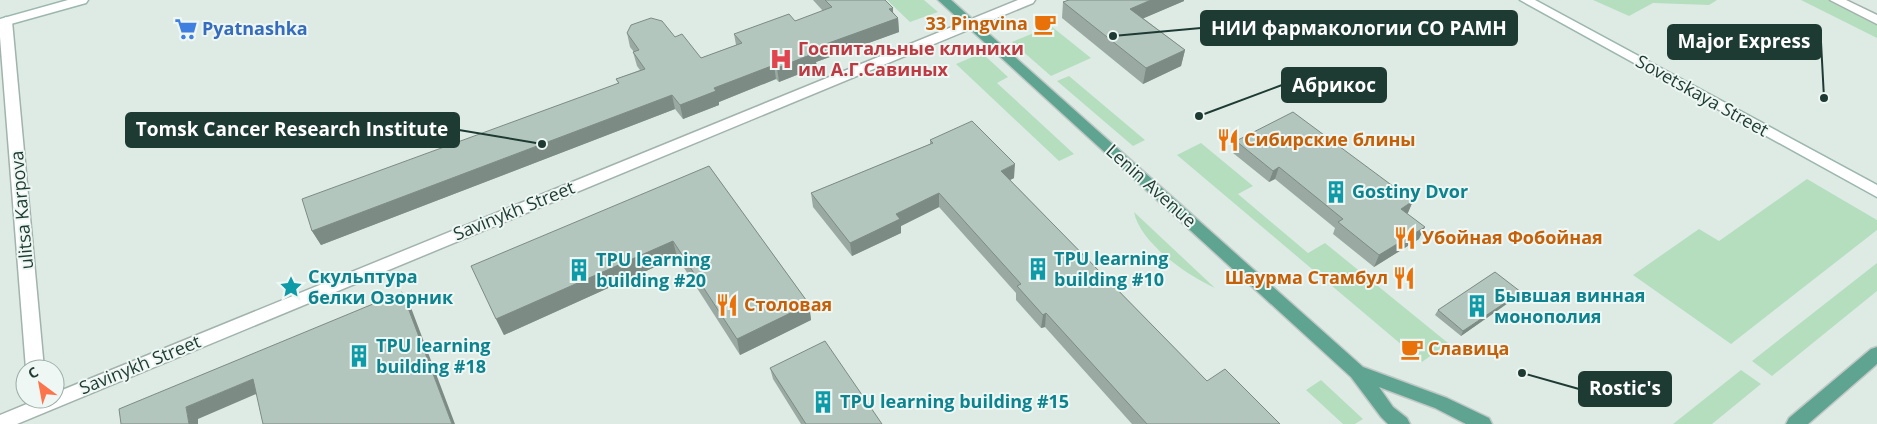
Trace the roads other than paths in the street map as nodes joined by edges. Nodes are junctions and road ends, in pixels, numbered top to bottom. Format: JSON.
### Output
{"nodes":[{"id":1,"x":82,"y":0,"type":"edge"},
{"id":2,"x":944,"y":0,"type":"edge"},
{"id":3,"x":1029,"y":0,"type":"edge"},
{"id":4,"x":1526,"y":0,"type":"edge"},
{"id":5,"x":1836,"y":0,"type":"edge"},
{"id":6,"x":1877,"y":20,"type":"edge"},
{"id":7,"x":3,"y":22,"type":"edge"},
{"id":8,"x":971,"y":24,"type":"junction"},
{"id":9,"x":1877,"y":192,"type":"edge"},
{"id":10,"x":1877,"y":354,"type":"edge"},
{"id":11,"x":35,"y":359,"type":"edge"},
{"id":12,"x":1357,"y":372,"type":"junction"},
{"id":13,"x":65,"y":392,"type":"edge"},
{"id":14,"x":27,"y":409,"type":"edge"},
{"id":15,"x":0,"y":423,"type":"edge"},
{"id":16,"x":1401,"y":424,"type":"edge"},
{"id":17,"x":1483,"y":424,"type":"edge"},
{"id":18,"x":1795,"y":424,"type":"edge"}],
"edges":[{"from":1,"to":7,"type":"street"},
{"from":2,"to":8,"type":"main road","name":"Lenin Avenue"},
{"from":3,"to":8,"type":"street","name":"Savinykh Street"},
{"from":4,"to":9,"type":"street","name":"Sovetskaya Street"},
{"from":5,"to":6,"type":"street"},
{"from":7,"to":11,"type":"street","name":"ulitsa Karpova"},
{"from":8,"to":12,"type":"main road","name":"Lenin Avenue"},
{"from":8,"to":13,"type":"street","name":"Savinykh Street"},
{"from":10,"to":18,"type":"main road"},
{"from":12,"to":16,"type":"main road","name":"Lenin Avenue"},
{"from":12,"to":17,"type":"main road","name":"Lenin Avenue"},
{"from":14,"to":15,"type":"street","name":"Savinykh Street"}]}
